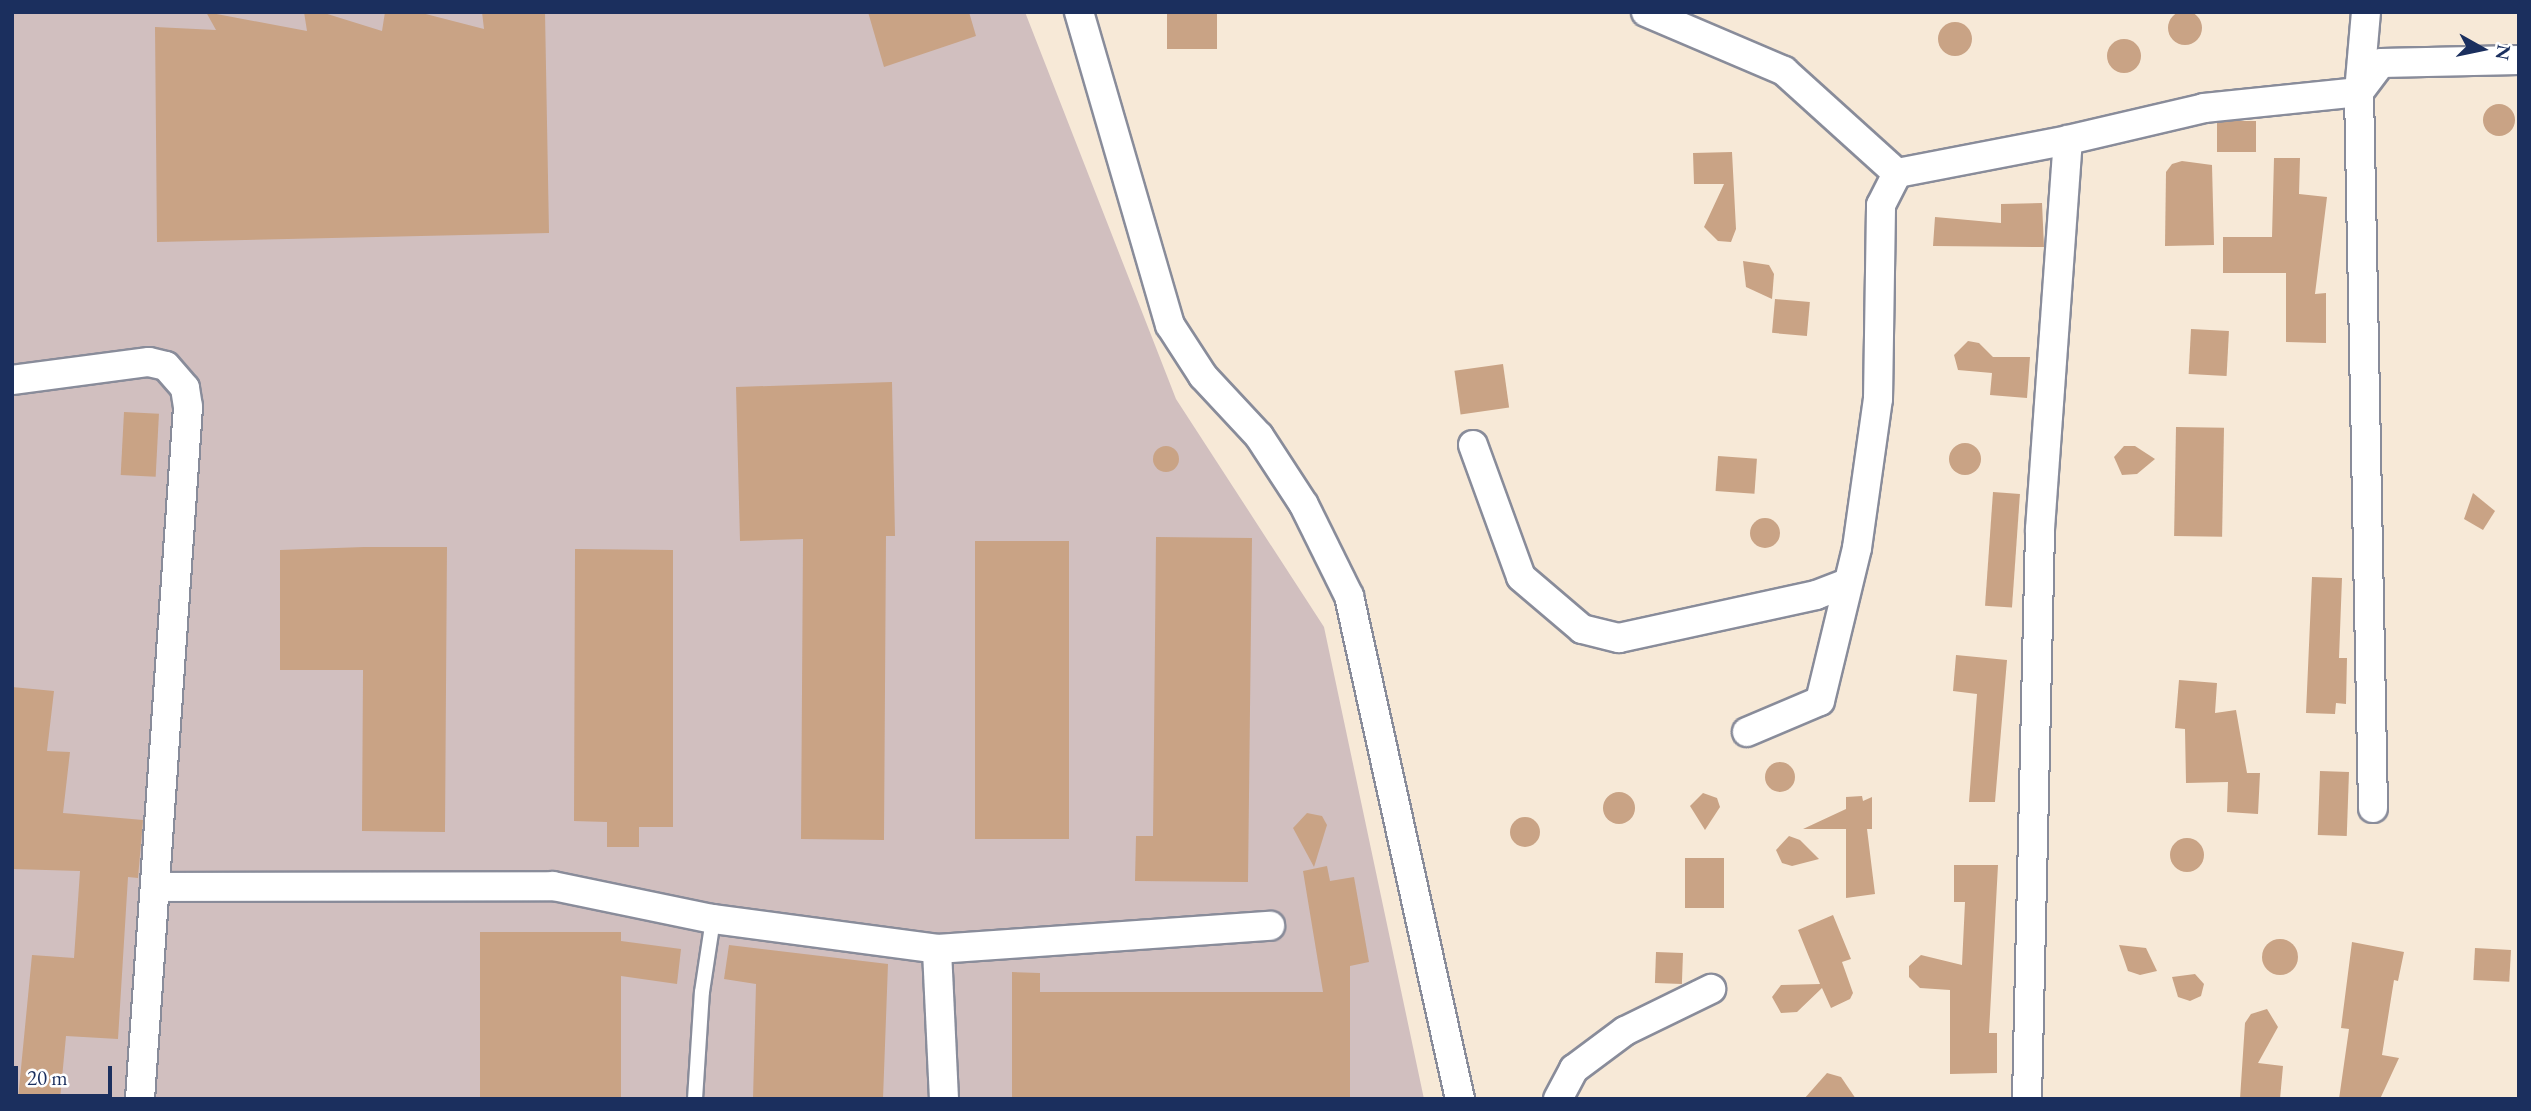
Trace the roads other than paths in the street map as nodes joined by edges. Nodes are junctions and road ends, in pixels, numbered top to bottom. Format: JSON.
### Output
{"nodes":[{"id":1,"x":1079,"y":12,"type":"edge"},
{"id":2,"x":1646,"y":12,"type":"edge"},
{"id":3,"x":2366,"y":12,"type":"edge"},
{"id":4,"x":2519,"y":60,"type":"edge"},
{"id":5,"x":2359,"y":92,"type":"junction"},
{"id":6,"x":2068,"y":141,"type":"junction"},
{"id":7,"x":1897,"y":173,"type":"junction"},
{"id":8,"x":12,"y":380,"type":"edge"},
{"id":9,"x":1473,"y":445,"type":"dead end"},
{"id":10,"x":1849,"y":583,"type":"junction"},
{"id":11,"x":1747,"y":732,"type":"dead end"},
{"id":12,"x":2373,"y":808,"type":"dead end"},
{"id":13,"x":155,"y":887,"type":"junction"},
{"id":14,"x":713,"y":919,"type":"junction"},
{"id":15,"x":1270,"y":926,"type":"dead end"},
{"id":16,"x":937,"y":948,"type":"junction"},
{"id":17,"x":1711,"y":989,"type":"dead end"},
{"id":18,"x":140,"y":1099,"type":"edge"},
{"id":19,"x":695,"y":1099,"type":"edge"},
{"id":20,"x":944,"y":1099,"type":"edge"},
{"id":21,"x":1460,"y":1099,"type":"edge"},
{"id":22,"x":1558,"y":1099,"type":"edge"},
{"id":23,"x":2027,"y":1099,"type":"edge"}],
"edges":[{"from":1,"to":21,"type":"street"},
{"from":2,"to":7,"type":"street"},
{"from":3,"to":5,"type":"street"},
{"from":4,"to":5,"type":"street"},
{"from":5,"to":6,"type":"street"},
{"from":5,"to":12,"type":"street"},
{"from":6,"to":7,"type":"street"},
{"from":6,"to":23,"type":"street"},
{"from":7,"to":10,"type":"street"},
{"from":8,"to":13,"type":"street"},
{"from":9,"to":10,"type":"street"},
{"from":10,"to":11,"type":"street"},
{"from":13,"to":14,"type":"street"},
{"from":13,"to":18,"type":"street"},
{"from":14,"to":16,"type":"street"},
{"from":14,"to":19,"type":"lane"},
{"from":15,"to":16,"type":"street"},
{"from":16,"to":20,"type":"street"},
{"from":17,"to":22,"type":"street"}]}
